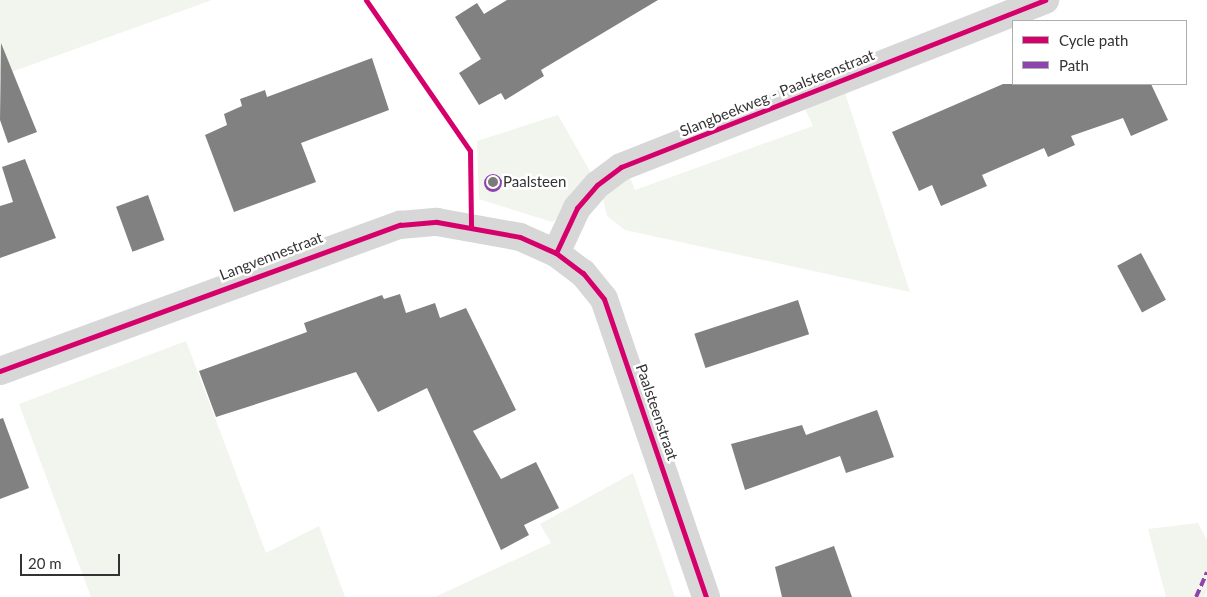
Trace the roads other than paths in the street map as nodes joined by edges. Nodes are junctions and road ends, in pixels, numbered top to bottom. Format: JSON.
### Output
{"nodes":[{"id":1,"x":1045,"y":0,"type":"edge"},
{"id":2,"x":556,"y":253,"type":"junction"},
{"id":3,"x":0,"y":371,"type":"edge"},
{"id":4,"x":706,"y":597,"type":"edge"}],
"edges":[{"from":1,"to":2,"type":"street","name":"Slangbeekweg - Paalsteenstraat"},
{"from":2,"to":3,"type":"street","name":"Langvennestraat"},
{"from":2,"to":4,"type":"street","name":"Paalsteenstraat"}]}
